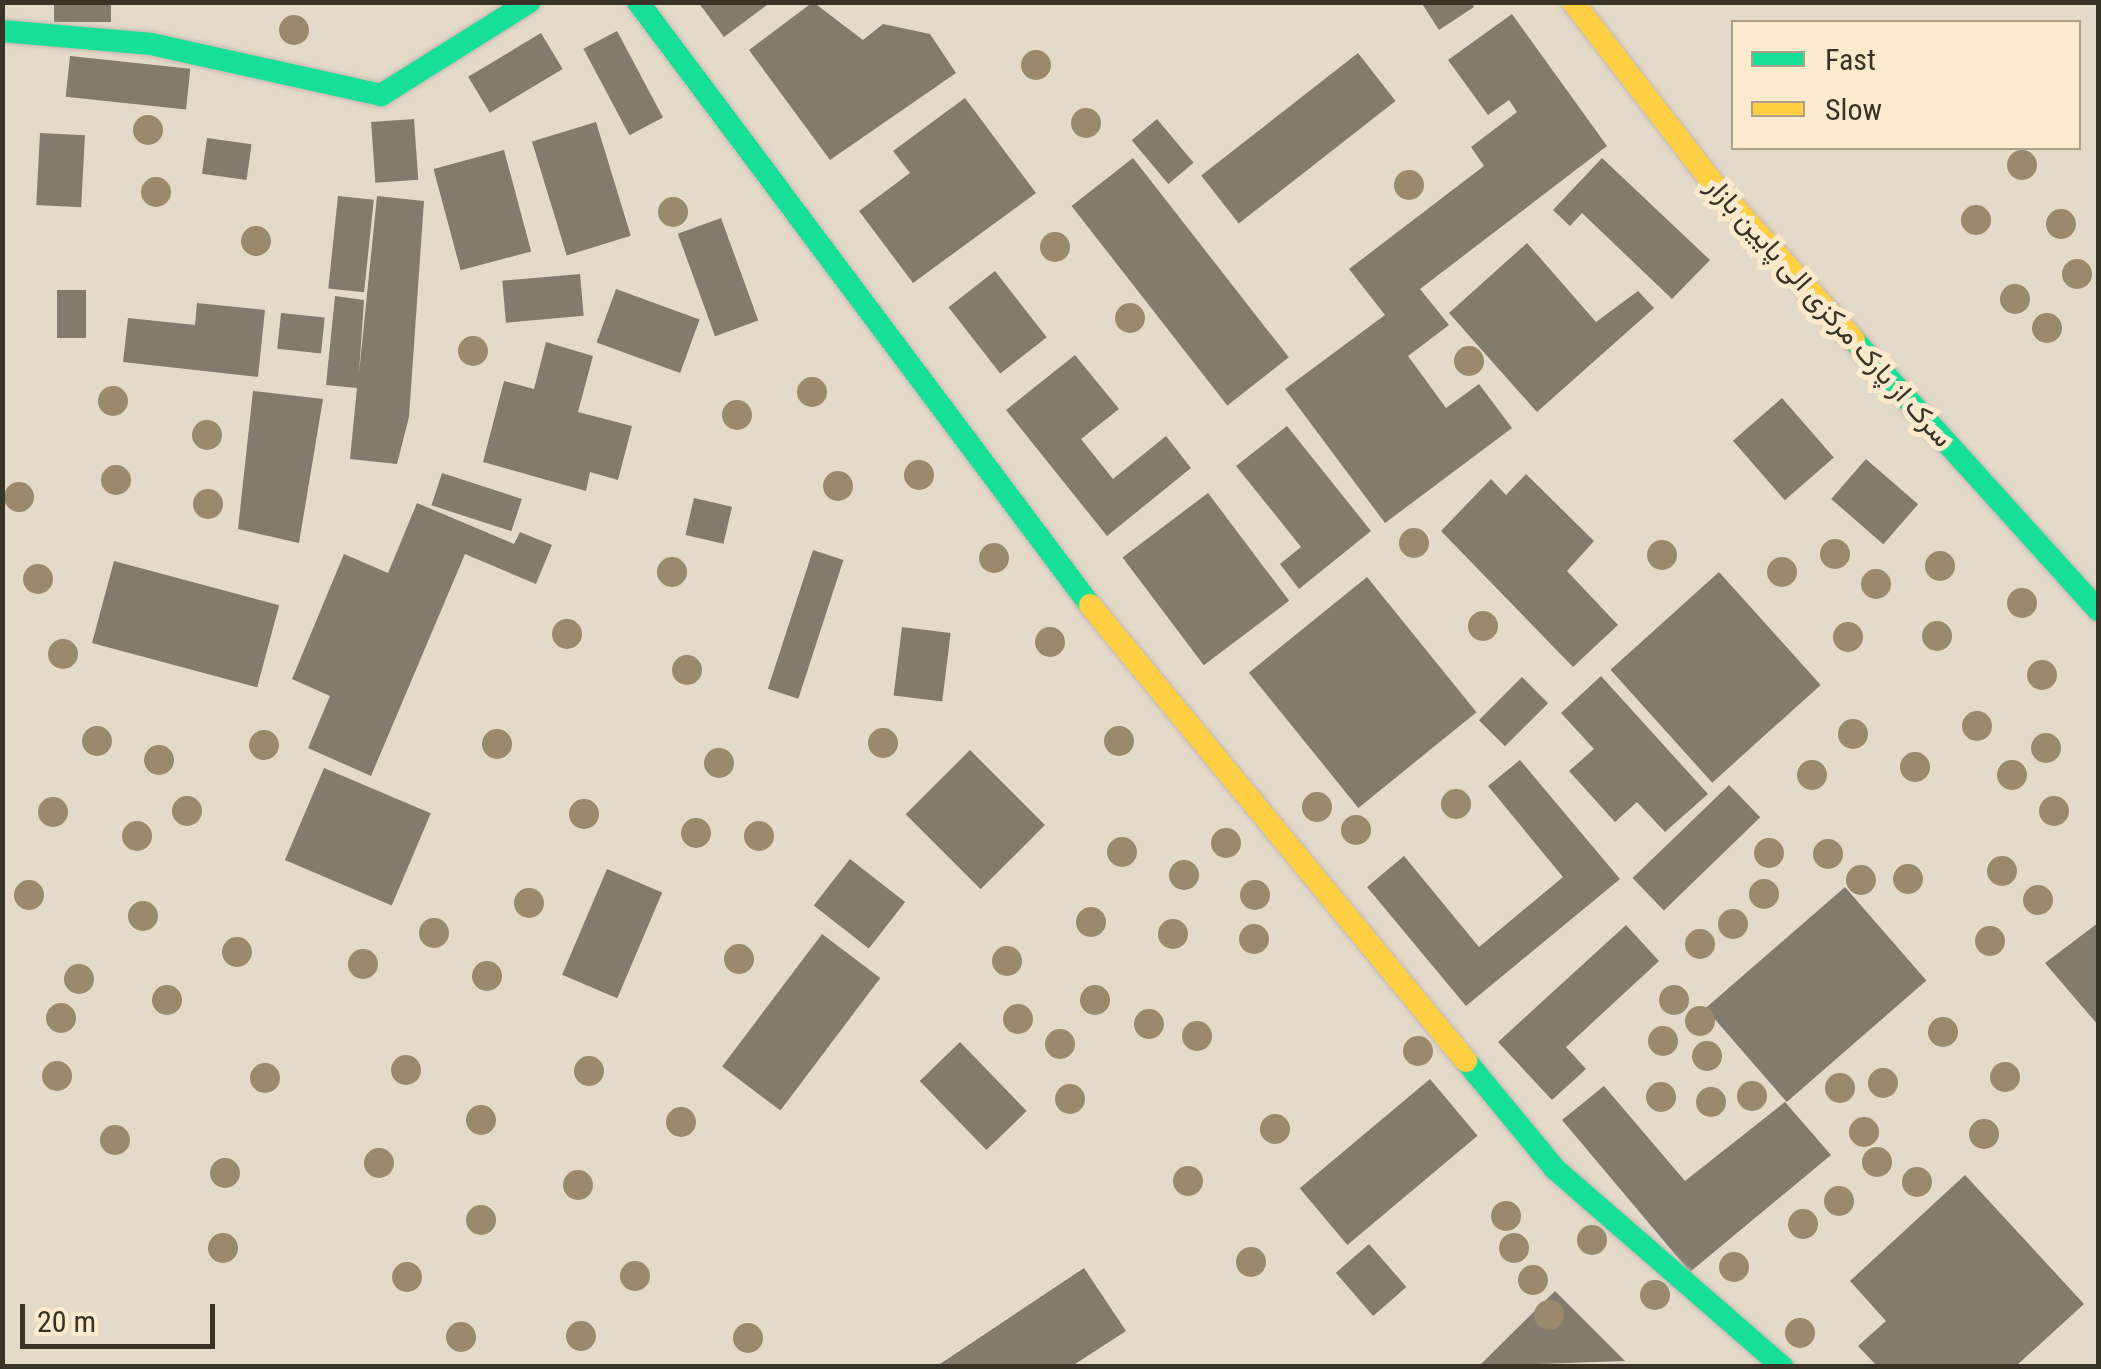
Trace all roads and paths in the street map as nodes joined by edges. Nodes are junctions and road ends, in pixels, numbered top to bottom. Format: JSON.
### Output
{"nodes":[{"id":1,"x":529,"y":2,"type":"edge"},
{"id":2,"x":638,"y":2,"type":"edge"},
{"id":3,"x":1573,"y":2,"type":"edge"},
{"id":4,"x":2,"y":31,"type":"edge"},
{"id":5,"x":2098,"y":610,"type":"edge"},
{"id":6,"x":1782,"y":1366,"type":"edge"}],
"edges":[{"from":1,"to":4,"type":"street"},
{"from":2,"to":6,"type":"street"},
{"from":3,"to":5,"type":"street","name":"سرک از پارک مرکزی الی پایین بازار"}]}
